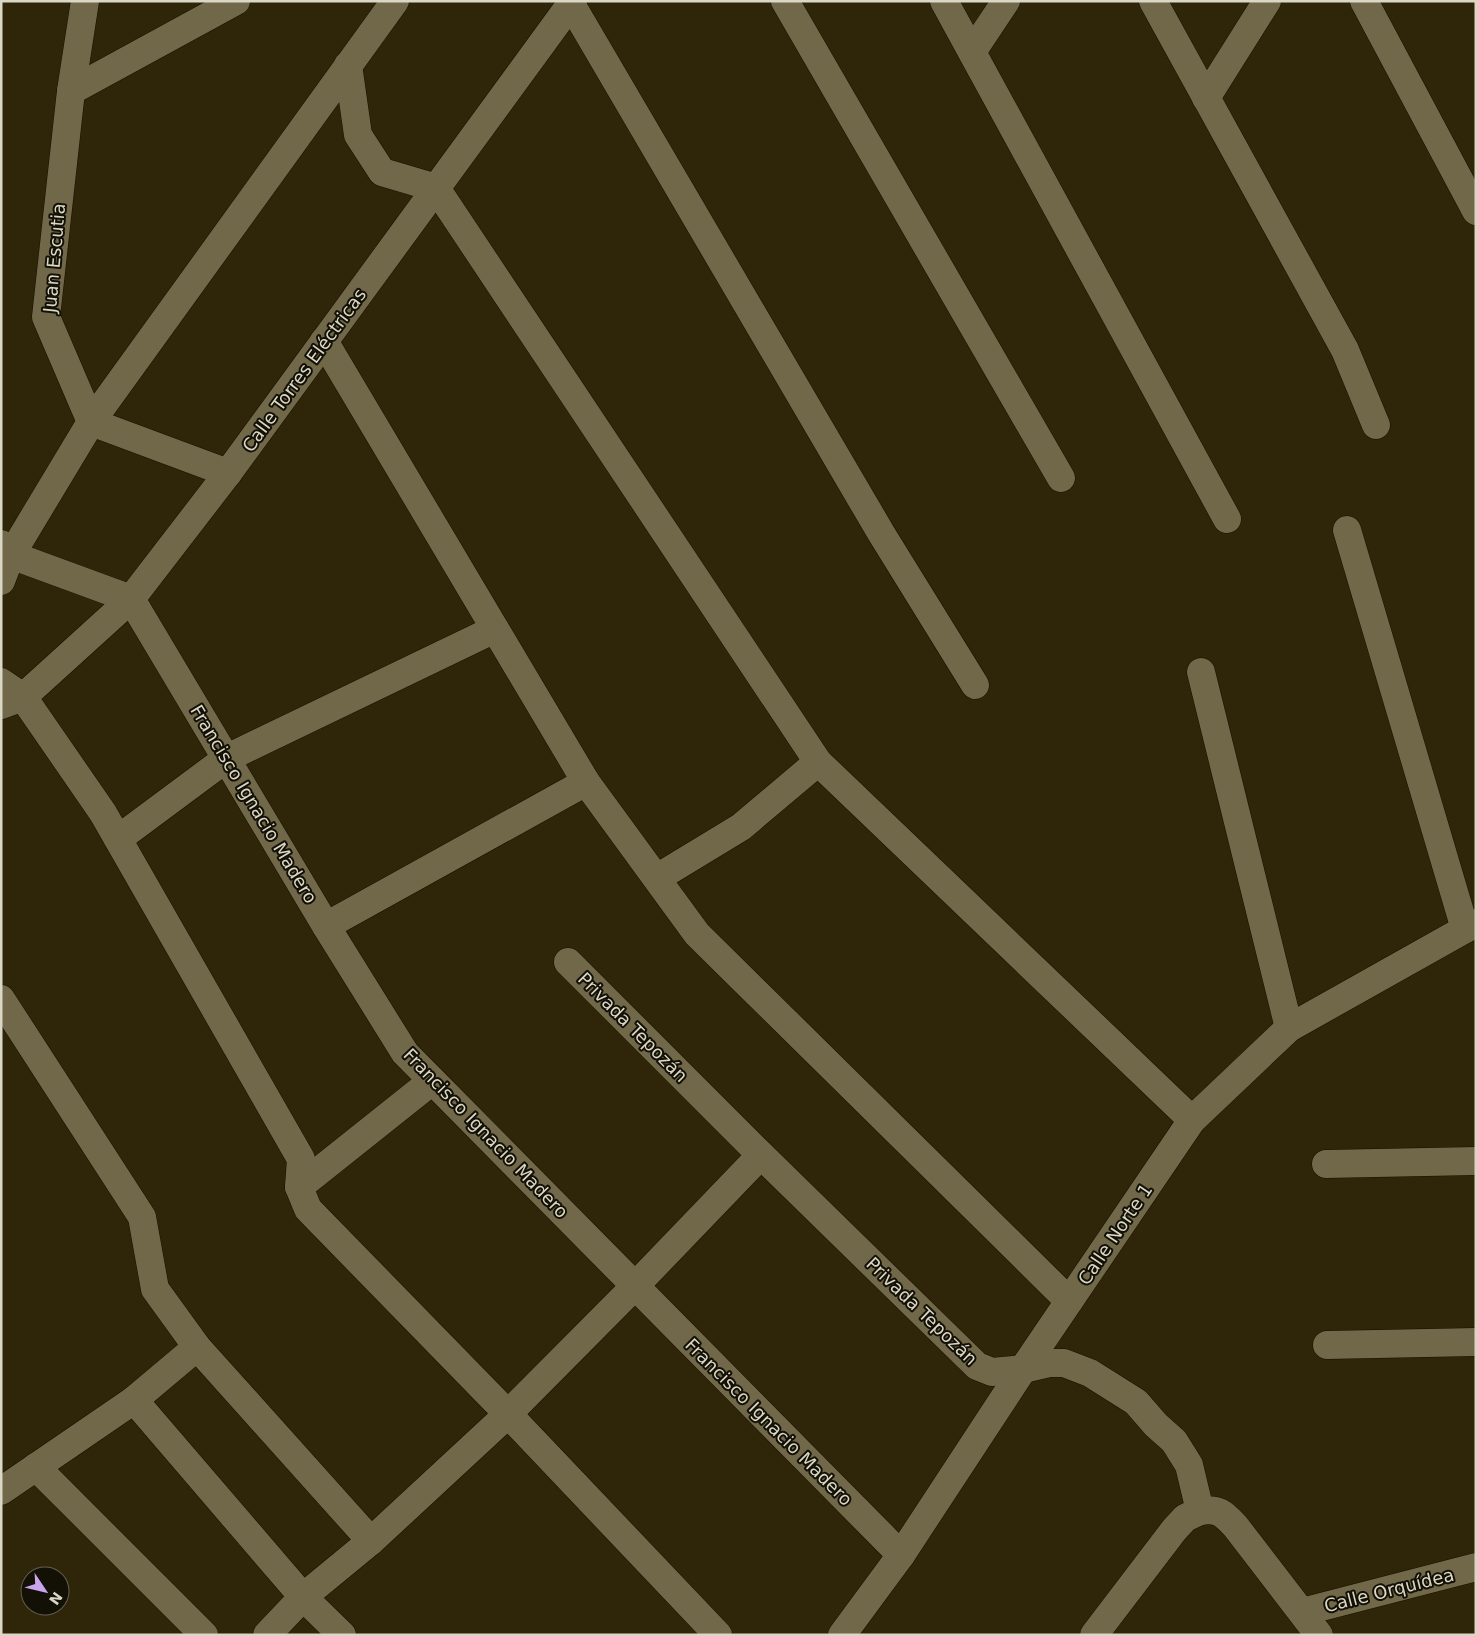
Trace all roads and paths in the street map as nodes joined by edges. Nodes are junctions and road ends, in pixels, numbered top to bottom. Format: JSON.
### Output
{"nodes":[{"id":1,"x":85,"y":1,"type":"edge"},
{"id":2,"x":236,"y":1,"type":"edge"},
{"id":3,"x":395,"y":1,"type":"edge"},
{"id":4,"x":785,"y":1,"type":"edge"},
{"id":5,"x":944,"y":1,"type":"edge"},
{"id":6,"x":1006,"y":1,"type":"edge"},
{"id":7,"x":1153,"y":1,"type":"edge"},
{"id":8,"x":1267,"y":1,"type":"edge"},
{"id":9,"x":1364,"y":1,"type":"edge"},
{"id":10,"x":572,"y":3,"type":"edge"},
{"id":11,"x":972,"y":52,"type":"junction"},
{"id":12,"x":348,"y":65,"type":"junction"},
{"id":13,"x":71,"y":91,"type":"junction"},
{"id":14,"x":1206,"y":98,"type":"junction"},
{"id":15,"x":436,"y":188,"type":"junction"},
{"id":16,"x":1476,"y":211,"type":"edge"},
{"id":17,"x":324,"y":341,"type":"junction"},
{"id":18,"x":91,"y":422,"type":"junction"},
{"id":19,"x":1376,"y":425,"type":"dead end"},
{"id":20,"x":228,"y":473,"type":"junction"},
{"id":21,"x":1061,"y":478,"type":"dead end"},
{"id":22,"x":1227,"y":519,"type":"dead end"},
{"id":23,"x":1347,"y":530,"type":"dead end"},
{"id":24,"x":6,"y":550,"type":"edge"},
{"id":25,"x":1,"y":581,"type":"edge"},
{"id":26,"x":131,"y":599,"type":"junction"},
{"id":27,"x":495,"y":629,"type":"junction"},
{"id":28,"x":1200,"y":672,"type":"dead end"},
{"id":29,"x":975,"y":685,"type":"dead end"},
{"id":30,"x":8,"y":694,"type":"edge"},
{"id":31,"x":226,"y":758,"type":"junction"},
{"id":32,"x":818,"y":762,"type":"junction"},
{"id":33,"x":586,"y":782,"type":"junction"},
{"id":34,"x":118,"y":839,"type":"junction"},
{"id":35,"x":657,"y":878,"type":"junction"},
{"id":36,"x":326,"y":926,"type":"junction"},
{"id":37,"x":1470,"y":926,"type":"edge"},
{"id":38,"x":568,"y":962,"type":"dead end"},
{"id":39,"x":1,"y":999,"type":"edge"},
{"id":40,"x":1289,"y":1028,"type":"junction"},
{"id":41,"x":432,"y":1081,"type":"junction"},
{"id":42,"x":1192,"y":1120,"type":"junction"},
{"id":43,"x":761,"y":1155,"type":"junction"},
{"id":44,"x":1476,"y":1161,"type":"edge"},
{"id":45,"x":1326,"y":1164,"type":"dead end"},
{"id":46,"x":299,"y":1187,"type":"junction"},
{"id":47,"x":635,"y":1286,"type":"junction"},
{"id":48,"x":1069,"y":1301,"type":"junction"},
{"id":49,"x":1476,"y":1342,"type":"edge"},
{"id":50,"x":1327,"y":1345,"type":"dead end"},
{"id":51,"x":197,"y":1347,"type":"junction"},
{"id":52,"x":1023,"y":1369,"type":"junction"},
{"id":53,"x":134,"y":1400,"type":"junction"},
{"id":54,"x":508,"y":1414,"type":"junction"},
{"id":55,"x":36,"y":1467,"type":"junction"},
{"id":56,"x":1,"y":1490,"type":"edge"},
{"id":57,"x":1200,"y":1510,"type":"junction"},
{"id":58,"x":371,"y":1540,"type":"junction"},
{"id":59,"x":901,"y":1555,"type":"junction"},
{"id":60,"x":1476,"y":1567,"type":"edge"},
{"id":61,"x":303,"y":1597,"type":"junction"},
{"id":62,"x":1302,"y":1612,"type":"junction"},
{"id":63,"x":204,"y":1635,"type":"edge"},
{"id":64,"x":267,"y":1635,"type":"edge"},
{"id":65,"x":342,"y":1635,"type":"edge"},
{"id":66,"x":718,"y":1635,"type":"edge"},
{"id":67,"x":842,"y":1635,"type":"edge"},
{"id":68,"x":1094,"y":1635,"type":"edge"},
{"id":69,"x":1319,"y":1635,"type":"edge"}],
"edges":[{"from":1,"to":13,"type":"street","name":"Juan Escutia"},
{"from":2,"to":13,"type":"street"},
{"from":3,"to":12,"type":"street"},
{"from":4,"to":21,"type":"street"},
{"from":5,"to":11,"type":"street"},
{"from":6,"to":11,"type":"street"},
{"from":7,"to":14,"type":"street"},
{"from":8,"to":14,"type":"street"},
{"from":9,"to":16,"type":"street"},
{"from":10,"to":15,"type":"street","name":"Calle Torres Eléctricas"},
{"from":10,"to":29,"type":"street"},
{"from":11,"to":22,"type":"street"},
{"from":12,"to":15,"type":"street"},
{"from":12,"to":18,"type":"street"},
{"from":13,"to":18,"type":"street","name":"Juan Escutia"},
{"from":14,"to":19,"type":"street"},
{"from":15,"to":17,"type":"street","name":"Calle Torres Eléctricas"},
{"from":15,"to":32,"type":"street"},
{"from":17,"to":20,"type":"street","name":"Calle Torres Eléctricas"},
{"from":17,"to":27,"type":"street"},
{"from":18,"to":20,"type":"street"},
{"from":18,"to":24,"type":"street"},
{"from":20,"to":26,"type":"street","name":"Calle Torres Eléctricas"},
{"from":23,"to":37,"type":"street"},
{"from":24,"to":25,"type":"street"},
{"from":24,"to":26,"type":"street"},
{"from":26,"to":30,"type":"street","name":"Calle Torres Eléctricas"},
{"from":26,"to":31,"type":"street","name":"Francisco Ignacio Madero"},
{"from":27,"to":31,"type":"street"},
{"from":27,"to":33,"type":"street"},
{"from":28,"to":40,"type":"street"},
{"from":30,"to":34,"type":"street"},
{"from":31,"to":34,"type":"street"},
{"from":31,"to":36,"type":"street","name":"Francisco Ignacio Madero"},
{"from":32,"to":35,"type":"street"},
{"from":32,"to":42,"type":"street"},
{"from":33,"to":35,"type":"street"},
{"from":33,"to":36,"type":"street"},
{"from":34,"to":46,"type":"street"},
{"from":35,"to":48,"type":"street"},
{"from":36,"to":41,"type":"street","name":"Francisco Ignacio Madero"},
{"from":37,"to":40,"type":"street","name":"Calle Norte 1"},
{"from":38,"to":43,"type":"street","name":"Privada Tepozán"},
{"from":39,"to":51,"type":"street"},
{"from":40,"to":42,"type":"street","name":"Calle Norte 1"},
{"from":41,"to":46,"type":"street"},
{"from":41,"to":47,"type":"street","name":"Francisco Ignacio Madero"},
{"from":42,"to":48,"type":"street","name":"Calle Norte 1"},
{"from":43,"to":47,"type":"street"},
{"from":43,"to":52,"type":"street","name":"Privada Tepozán"},
{"from":44,"to":45,"type":"street"},
{"from":46,"to":54,"type":"street"},
{"from":47,"to":54,"type":"street"},
{"from":47,"to":59,"type":"street","name":"Francisco Ignacio Madero"},
{"from":48,"to":52,"type":"street","name":"Calle Norte 1"},
{"from":49,"to":50,"type":"street"},
{"from":51,"to":53,"type":"street"},
{"from":51,"to":58,"type":"street"},
{"from":52,"to":57,"type":"street","name":"Privada Tepozán"},
{"from":52,"to":59,"type":"street","name":"Calle Norte 1"},
{"from":53,"to":55,"type":"street"},
{"from":53,"to":61,"type":"street"},
{"from":54,"to":58,"type":"street"},
{"from":54,"to":66,"type":"street"},
{"from":55,"to":56,"type":"street"},
{"from":55,"to":63,"type":"street"},
{"from":57,"to":62,"type":"street"},
{"from":57,"to":68,"type":"street"},
{"from":58,"to":61,"type":"street"},
{"from":59,"to":67,"type":"street","name":"Calle Norte 1"},
{"from":60,"to":62,"type":"street","name":"Calle Orquídea"},
{"from":61,"to":64,"type":"street"},
{"from":61,"to":65,"type":"street"},
{"from":62,"to":69,"type":"street"}]}
